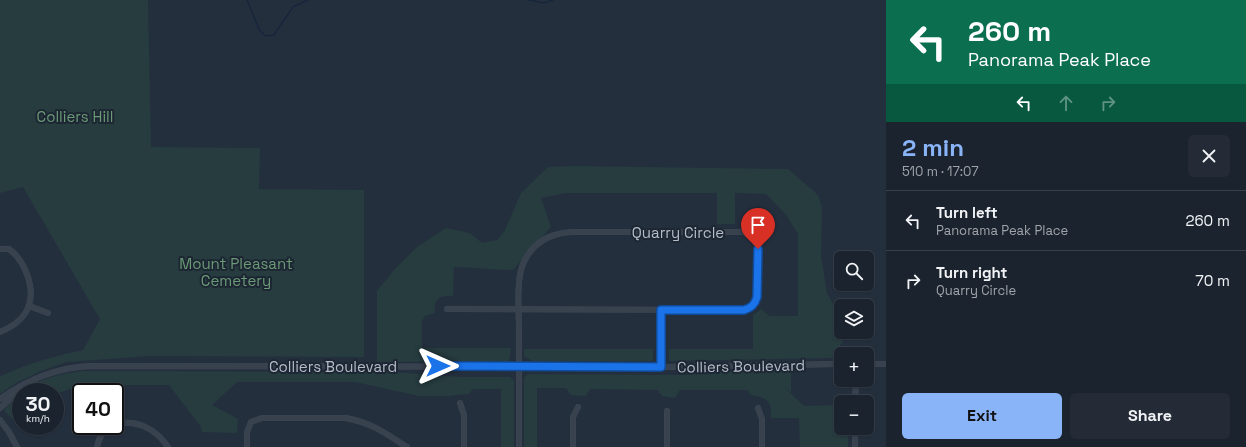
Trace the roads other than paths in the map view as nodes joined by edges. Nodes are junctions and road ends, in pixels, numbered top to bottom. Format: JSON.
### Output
{"nodes":[{"id":1,"x":0,"y":249,"type":"edge"},
{"id":2,"x":29,"y":306,"type":"junction"},
{"id":3,"x":447,"y":309,"type":"dead end"},
{"id":4,"x":519,"y":309,"type":"junction"},
{"id":5,"x":661,"y":310,"type":"junction"},
{"id":6,"x":48,"y":313,"type":"dead end"},
{"id":7,"x":0,"y":332,"type":"edge"},
{"id":8,"x":834,"y":364,"type":"edge"},
{"id":9,"x":874,"y":364,"type":"edge"},
{"id":10,"x":886,"y":364,"type":"edge"},
{"id":11,"x":519,"y":367,"type":"junction"},
{"id":12,"x":661,"y":367,"type":"junction"},
{"id":13,"x":42,"y":376,"type":"junction"},
{"id":14,"x":0,"y":398,"type":"edge"},
{"id":15,"x":460,"y":403,"type":"dead end"},
{"id":16,"x":578,"y":407,"type":"dead end"},
{"id":17,"x":0,"y":408,"type":"edge"},
{"id":18,"x":758,"y":408,"type":"dead end"},
{"id":19,"x":667,"y":411,"type":"dead end"},
{"id":20,"x":0,"y":420,"type":"edge"},
{"id":21,"x":124,"y":423,"type":"edge"},
{"id":22,"x":101,"y":435,"type":"edge"},
{"id":23,"x":855,"y":435,"type":"edge"},
{"id":24,"x":17,"y":447,"type":"edge"},
{"id":25,"x":97,"y":447,"type":"edge"},
{"id":26,"x":168,"y":447,"type":"edge"},
{"id":27,"x":247,"y":447,"type":"edge"},
{"id":28,"x":407,"y":447,"type":"edge"},
{"id":29,"x":464,"y":447,"type":"edge"},
{"id":30,"x":519,"y":447,"type":"edge"},
{"id":31,"x":573,"y":447,"type":"edge"},
{"id":32,"x":667,"y":447,"type":"edge"},
{"id":33,"x":762,"y":447,"type":"edge"},
{"id":34,"x":855,"y":447,"type":"edge"}],
"edges":[{"from":1,"to":2,"type":"street"},
{"from":2,"to":6,"type":"street"},
{"from":2,"to":7,"type":"street"},
{"from":3,"to":4,"type":"street"},
{"from":4,"to":5,"type":"street","name":"Quarry Circle"},
{"from":4,"to":5,"type":"street","name":"Quarry Circle"},
{"from":4,"to":11,"type":"street","name":"Quarry Circle"},
{"from":5,"to":12,"type":"street"},
{"from":8,"to":12,"type":"street","name":"Colliers Boulevard"},
{"from":9,"to":10,"type":"street"},
{"from":11,"to":12,"type":"street","name":"Colliers Boulevard"},
{"from":11,"to":13,"type":"street","name":"Colliers Boulevard"},
{"from":11,"to":30,"type":"street","name":"Quarry Circle"},
{"from":13,"to":14,"type":"street","name":"Colliers Boulevard"},
{"from":13,"to":17,"type":"street","name":"Colliers Boulevard"},
{"from":15,"to":29,"type":"street"},
{"from":16,"to":31,"type":"street"},
{"from":18,"to":33,"type":"street"},
{"from":19,"to":32,"type":"street"},
{"from":20,"to":24,"type":"street"},
{"from":21,"to":26,"type":"street"},
{"from":22,"to":25,"type":"street"},
{"from":23,"to":34,"type":"street"},
{"from":27,"to":28,"type":"street"}]}
